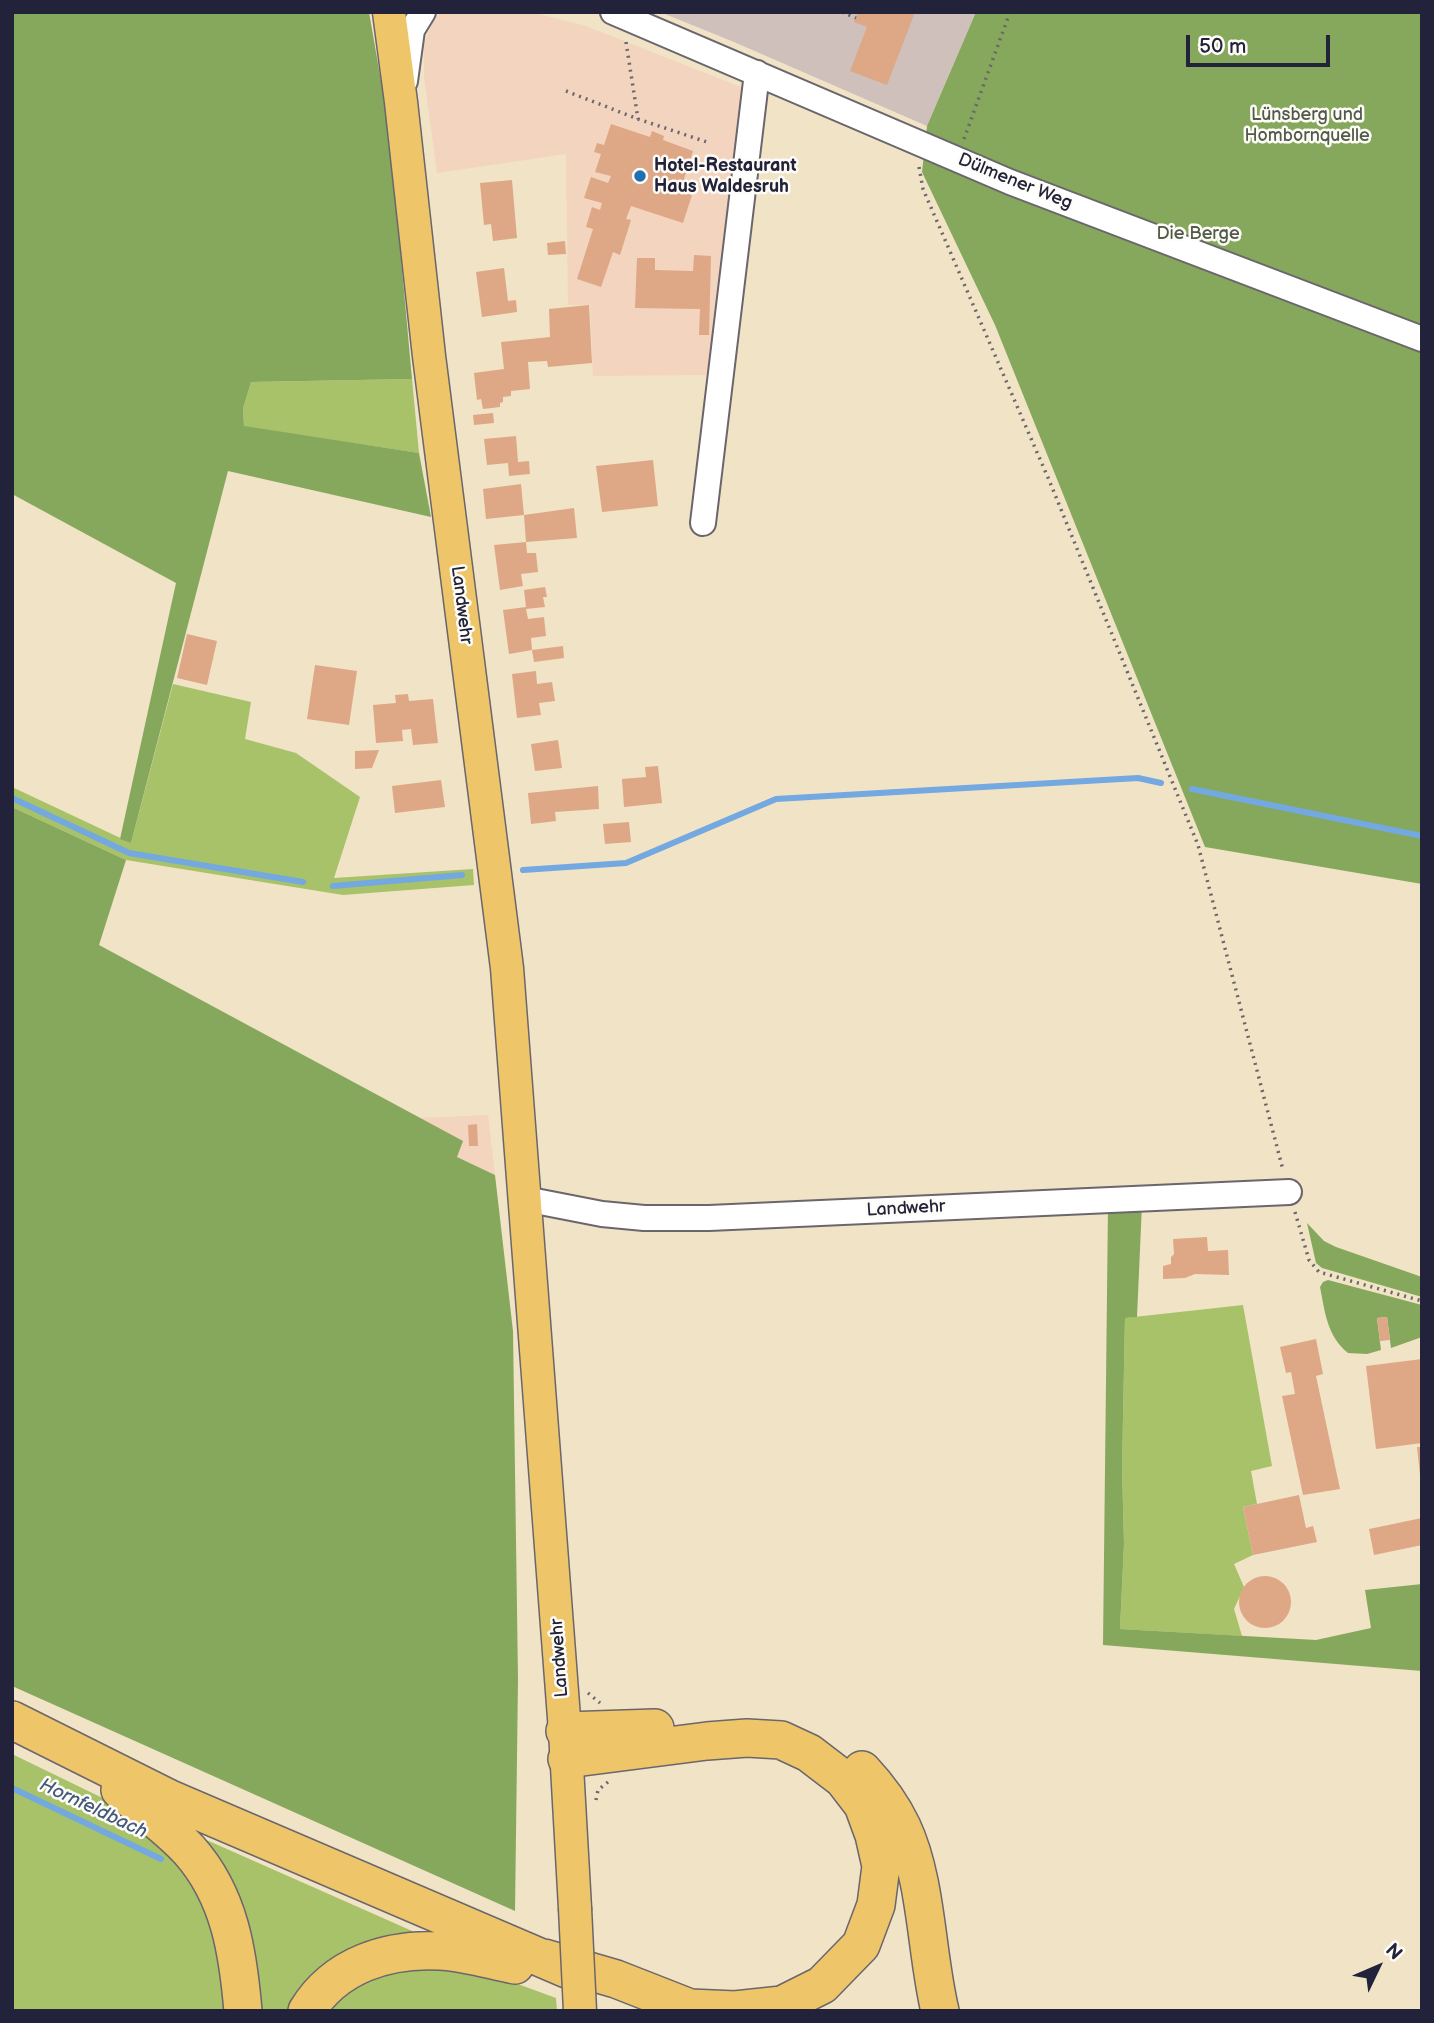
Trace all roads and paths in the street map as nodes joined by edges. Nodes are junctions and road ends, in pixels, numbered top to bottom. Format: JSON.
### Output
{"nodes":[{"id":1,"x":389,"y":12,"type":"edge"},
{"id":2,"x":423,"y":12,"type":"edge"},
{"id":3,"x":842,"y":12,"type":"edge"},
{"id":4,"x":1010,"y":12,"type":"edge"},
{"id":5,"x":618,"y":14,"type":"edge"},
{"id":6,"x":856,"y":18,"type":"dead end"},
{"id":7,"x":757,"y":73,"type":"junction"},
{"id":8,"x":566,"y":91,"type":"dead end"},
{"id":9,"x":401,"y":102,"type":"junction"},
{"id":10,"x":638,"y":119,"type":"junction"},
{"id":11,"x":707,"y":142,"type":"dead end"},
{"id":12,"x":916,"y":142,"type":"junction"},
{"id":13,"x":957,"y":158,"type":"junction"},
{"id":14,"x":1422,"y":339,"type":"edge"},
{"id":15,"x":703,"y":523,"type":"dead end"},
{"id":16,"x":1289,"y":1192,"type":"junction"},
{"id":17,"x":525,"y":1199,"type":"junction"},
{"id":18,"x":1422,"y":1301,"type":"edge"},
{"id":19,"x":12,"y":1720,"type":"edge"},
{"id":20,"x":12,"y":1737,"type":"edge"},
{"id":21,"x":566,"y":1745,"type":"junction"},
{"id":22,"x":119,"y":1790,"type":"junction"},
{"id":23,"x":529,"y":1961,"type":"junction"},
{"id":24,"x":243,"y":2011,"type":"edge"},
{"id":25,"x":307,"y":2011,"type":"edge"},
{"id":26,"x":580,"y":2011,"type":"edge"},
{"id":27,"x":633,"y":2011,"type":"edge"},
{"id":28,"x":666,"y":2011,"type":"edge"},
{"id":29,"x":940,"y":2011,"type":"edge"}],
"edges":[{"from":1,"to":9,"type":"main road","name":"Landwehr"},
{"from":2,"to":9,"type":"street"},
{"from":3,"to":6,"type":"path"},
{"from":4,"to":13,"type":"path"},
{"from":5,"to":7,"type":"street","name":"Dülmener Weg"},
{"from":5,"to":10,"type":"path"},
{"from":7,"to":12,"type":"street","name":"Dülmener Weg"},
{"from":7,"to":15,"type":"street"},
{"from":8,"to":10,"type":"path"},
{"from":9,"to":17,"type":"main road","name":"Landwehr"},
{"from":10,"to":11,"type":"path"},
{"from":12,"to":13,"type":"street","name":"Dülmener Weg"},
{"from":12,"to":16,"type":"path"},
{"from":13,"to":14,"type":"street","name":"Dülmener Weg"},
{"from":16,"to":17,"type":"street","name":"Landwehr"},
{"from":16,"to":18,"type":"path"},
{"from":17,"to":21,"type":"main road","name":"Landwehr"},
{"from":19,"to":23,"type":"highway"},
{"from":20,"to":22,"type":"highway"},
{"from":21,"to":23,"type":"highway"},
{"from":21,"to":26,"type":"main road","name":"Landwehr","bridge":true},
{"from":21,"to":29,"type":"highway"},
{"from":22,"to":23,"type":"highway"},
{"from":22,"to":24,"type":"highway"},
{"from":23,"to":25,"type":"highway"},
{"from":23,"to":27,"type":"highway"},
{"from":23,"to":28,"type":"highway"}]}
